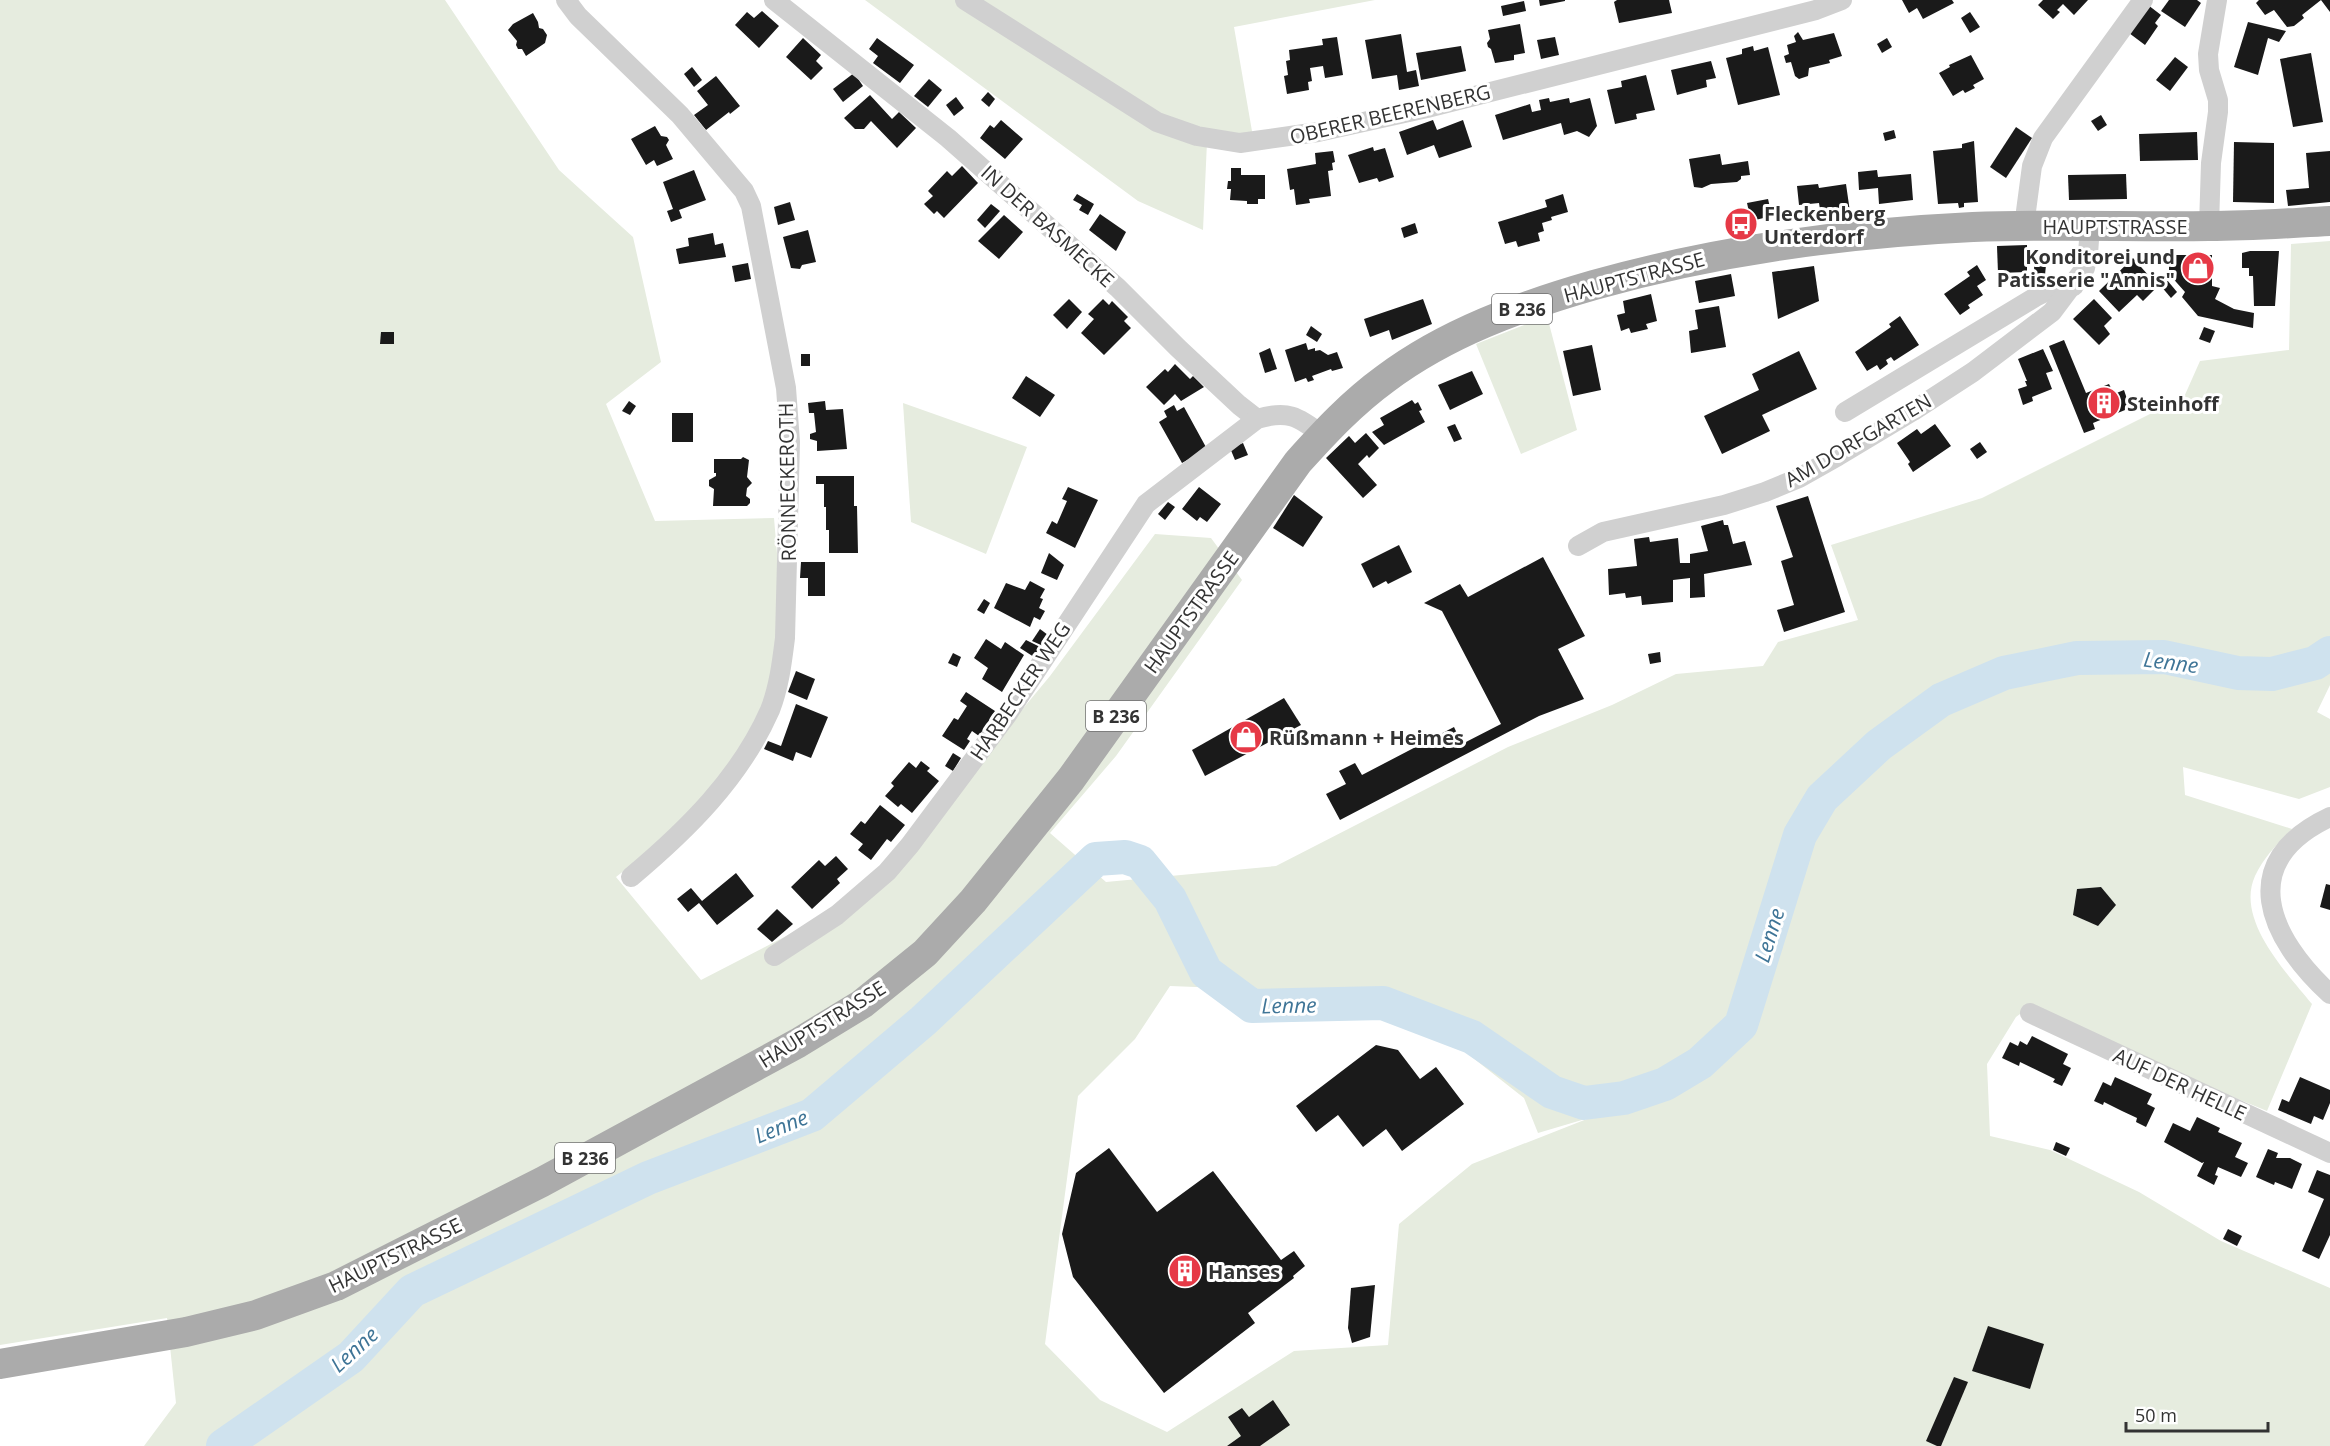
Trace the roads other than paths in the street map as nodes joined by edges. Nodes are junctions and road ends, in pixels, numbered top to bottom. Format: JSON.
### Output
{"nodes":[{"id":1,"x":566,"y":0,"type":"edge"},
{"id":2,"x":774,"y":0,"type":"edge"},
{"id":3,"x":965,"y":0,"type":"edge"},
{"id":4,"x":1842,"y":0,"type":"edge"},
{"id":5,"x":2143,"y":0,"type":"edge"},
{"id":6,"x":2217,"y":0,"type":"edge"},
{"id":7,"x":2330,"y":221,"type":"edge"},
{"id":8,"x":2024,"y":226,"type":"junction"},
{"id":9,"x":2090,"y":226,"type":"junction"},
{"id":10,"x":2209,"y":226,"type":"junction"},
{"id":11,"x":2074,"y":286,"type":"junction"},
{"id":12,"x":1845,"y":412,"type":"dead end"},
{"id":13,"x":1257,"y":419,"type":"junction"},
{"id":14,"x":1322,"y":435,"type":"junction"},
{"id":15,"x":1578,"y":546,"type":"dead end"},
{"id":16,"x":2330,"y":817,"type":"edge"},
{"id":17,"x":631,"y":877,"type":"dead end"},
{"id":18,"x":774,"y":956,"type":"dead end"},
{"id":19,"x":2330,"y":994,"type":"edge"},
{"id":20,"x":2030,"y":1013,"type":"dead end"},
{"id":21,"x":2330,"y":1153,"type":"edge"},
{"id":22,"x":0,"y":1364,"type":"edge"}],
"edges":[{"from":1,"to":17,"type":"street","name":"RÖNNECKEROTH"},
{"from":2,"to":13,"type":"street","name":"IN DER BASMECKE"},
{"from":3,"to":4,"type":"street","name":"OBERER BEERENBERG"},
{"from":5,"to":8,"type":"street"},
{"from":6,"to":10,"type":"street"},
{"from":7,"to":10,"type":"main road","name":"HAUPTSTRASSE","number":"B 236"},
{"from":8,"to":9,"type":"main road","name":"HAUPTSTRASSE","number":"B 236"},
{"from":8,"to":14,"type":"main road","name":"HAUPTSTRASSE","number":"B 236"},
{"from":9,"to":10,"type":"main road","name":"HAUPTSTRASSE","number":"B 236"},
{"from":9,"to":11,"type":"street","name":"AM DORFGARTEN"},
{"from":11,"to":12,"type":"street","name":"AM DORFGARTEN"},
{"from":11,"to":15,"type":"street","name":"AM DORFGARTEN"},
{"from":13,"to":14,"type":"street"},
{"from":13,"to":18,"type":"street","name":"HARBECKER WEG"},
{"from":14,"to":22,"type":"main road","name":"HAUPTSTRASSE","number":"B 236"},
{"from":16,"to":19,"type":"street"},
{"from":20,"to":21,"type":"street","name":"AUF DER HELLE"}]}
